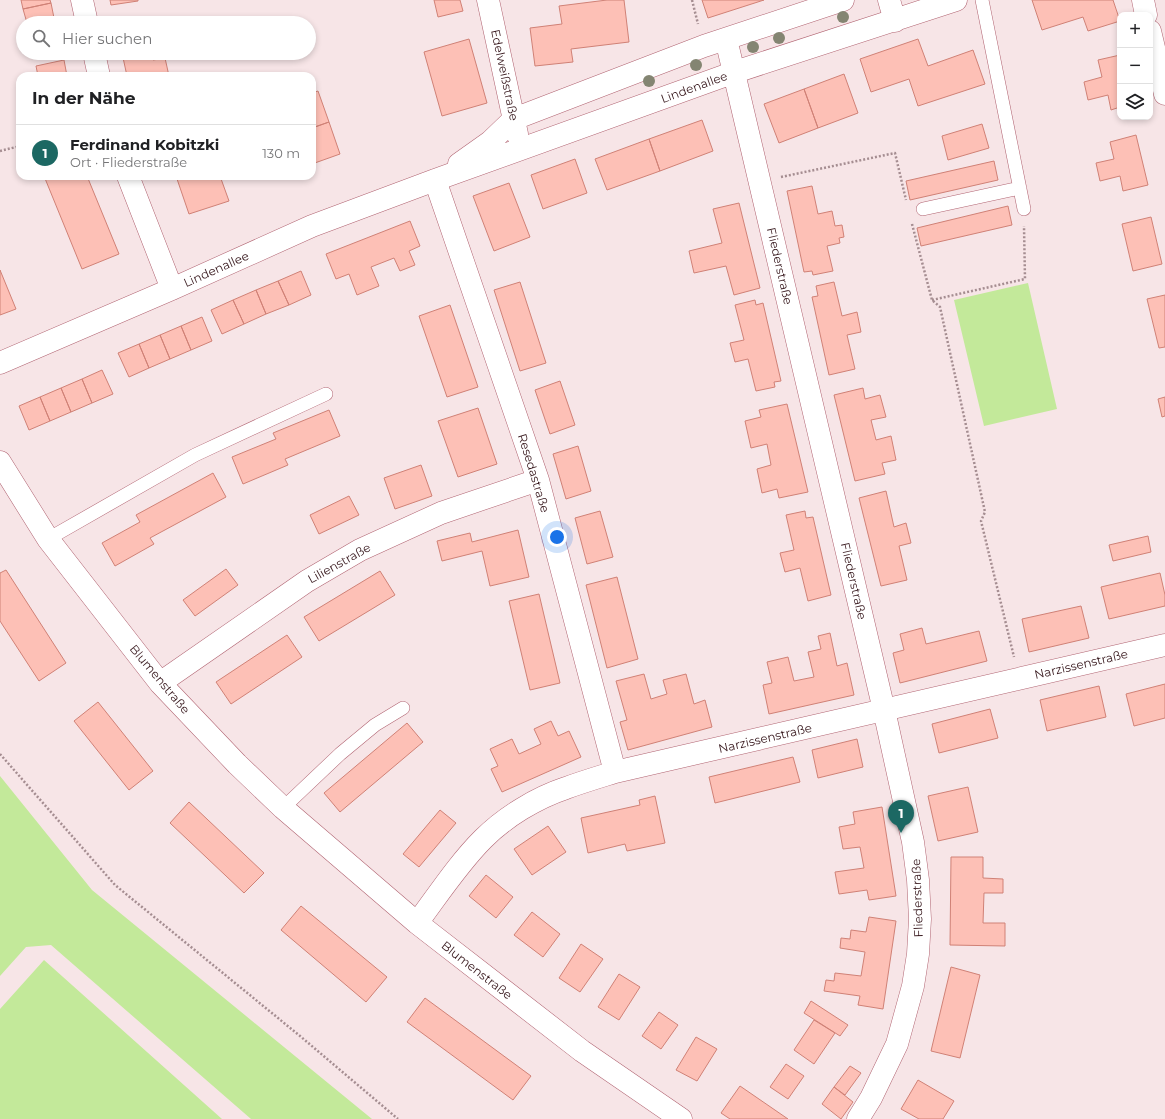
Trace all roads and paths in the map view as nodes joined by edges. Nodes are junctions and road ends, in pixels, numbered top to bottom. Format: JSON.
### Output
{"nodes":[{"id":1,"x":82,"y":0,"type":"edge"},
{"id":2,"x":488,"y":0,"type":"edge"},
{"id":3,"x":843,"y":0,"type":"edge"},
{"id":4,"x":889,"y":0,"type":"edge"},
{"id":5,"x":956,"y":0,"type":"edge"},
{"id":6,"x":982,"y":0,"type":"edge"},
{"id":7,"x":1142,"y":0,"type":"edge"},
{"id":8,"x":1145,"y":12,"type":"edge"},
{"id":9,"x":85,"y":16,"type":"edge"},
{"id":10,"x":895,"y":21,"type":"junction"},
{"id":11,"x":726,"y":39,"type":"junction"},
{"id":12,"x":1153,"y":44,"type":"edge"},
{"id":13,"x":96,"y":60,"type":"edge"},
{"id":14,"x":98,"y":72,"type":"edge"},
{"id":15,"x":735,"y":72,"type":"junction"},
{"id":16,"x":1165,"y":94,"type":"edge"},
{"id":17,"x":514,"y":119,"type":"junction"},
{"id":18,"x":16,"y":147,"type":"edge"},
{"id":19,"x":521,"y":150,"type":"junction"},
{"id":20,"x":0,"y":151,"type":"edge"},
{"id":21,"x":130,"y":180,"type":"edge"},
{"id":22,"x":435,"y":180,"type":"junction"},
{"id":23,"x":760,"y":182,"type":"junction"},
{"id":24,"x":1020,"y":188,"type":"junction"},
{"id":25,"x":908,"y":204,"type":"dead end"},
{"id":26,"x":923,"y":209,"type":"dead end"},
{"id":27,"x":1024,"y":209,"type":"joint"},
{"id":28,"x":911,"y":219,"type":"dead end"},
{"id":29,"x":172,"y":289,"type":"junction"},
{"id":30,"x":932,"y":300,"type":"junction"},
{"id":31,"x":0,"y":363,"type":"edge"},
{"id":32,"x":326,"y":394,"type":"dead end"},
{"id":33,"x":0,"y":462,"type":"edge"},
{"id":34,"x":538,"y":480,"type":"junction"},
{"id":35,"x":48,"y":539,"type":"junction"},
{"id":36,"x":1165,"y":645,"type":"edge"},
{"id":37,"x":1019,"y":679,"type":"junction"},
{"id":38,"x":160,"y":683,"type":"junction"},
{"id":39,"x":403,"y":708,"type":"dead end"},
{"id":40,"x":884,"y":710,"type":"junction"},
{"id":41,"x":0,"y":754,"type":"edge"},
{"id":42,"x":615,"y":772,"type":"junction"},
{"id":43,"x":283,"y":808,"type":"junction"},
{"id":44,"x":417,"y":923,"type":"junction"},
{"id":45,"x":398,"y":1119,"type":"edge"},
{"id":46,"x":680,"y":1119,"type":"edge"},
{"id":47,"x":858,"y":1119,"type":"edge"}],
"edges":[{"from":1,"to":9,"type":"street"},
{"from":2,"to":17,"type":"street","name":"Edelweißstraße"},
{"from":3,"to":11,"type":"street","name":"Lindenallee"},
{"from":4,"to":10,"type":"street"},
{"from":5,"to":10,"type":"street","name":"Lindenallee"},
{"from":6,"to":24,"type":"lane"},
{"from":7,"to":8,"type":"street"},
{"from":10,"to":15,"type":"street","name":"Lindenallee"},
{"from":11,"to":15,"type":"street","name":"Fliederstraße"},
{"from":11,"to":17,"type":"street","name":"Lindenallee"},
{"from":12,"to":16,"type":"street"},
{"from":13,"to":14,"type":"street"},
{"from":15,"to":19,"type":"street","name":"Lindenallee"},
{"from":15,"to":23,"type":"street","name":"Fliederstraße"},
{"from":17,"to":19,"type":"street","name":"Edelweißstraße"},
{"from":17,"to":22,"type":"street","name":"Lindenallee"},
{"from":18,"to":20,"type":"path"},
{"from":19,"to":22,"type":"street","name":"Lindenallee"},
{"from":21,"to":29,"type":"street"},
{"from":22,"to":29,"type":"street","name":"Lindenallee"},
{"from":22,"to":34,"type":"street","name":"Resedastraße"},
{"from":23,"to":25,"type":"path"},
{"from":23,"to":40,"type":"street","name":"Fliederstraße"},
{"from":24,"to":26,"type":"lane"},
{"from":24,"to":27,"type":"lane"},
{"from":27,"to":30,"type":"path"},
{"from":28,"to":30,"type":"path"},
{"from":29,"to":31,"type":"street","name":"Lindenallee"},
{"from":30,"to":37,"type":"path"},
{"from":32,"to":35,"type":"lane"},
{"from":33,"to":35,"type":"street","name":"Blumenstraße"},
{"from":34,"to":38,"type":"street","name":"Lilienstraße"},
{"from":34,"to":42,"type":"street","name":"Resedastraße"},
{"from":35,"to":38,"type":"street","name":"Blumenstraße"},
{"from":36,"to":37,"type":"street","name":"Narzissenstraße"},
{"from":37,"to":40,"type":"street","name":"Narzissenstraße"},
{"from":38,"to":43,"type":"street","name":"Blumenstraße"},
{"from":39,"to":43,"type":"lane"},
{"from":40,"to":42,"type":"street","name":"Narzissenstraße"},
{"from":40,"to":47,"type":"street","name":"Fliederstraße"},
{"from":41,"to":45,"type":"path"},
{"from":42,"to":44,"type":"street","name":"Narzissenstraße"},
{"from":43,"to":44,"type":"street","name":"Blumenstraße"},
{"from":44,"to":46,"type":"street","name":"Blumenstraße"}]}
